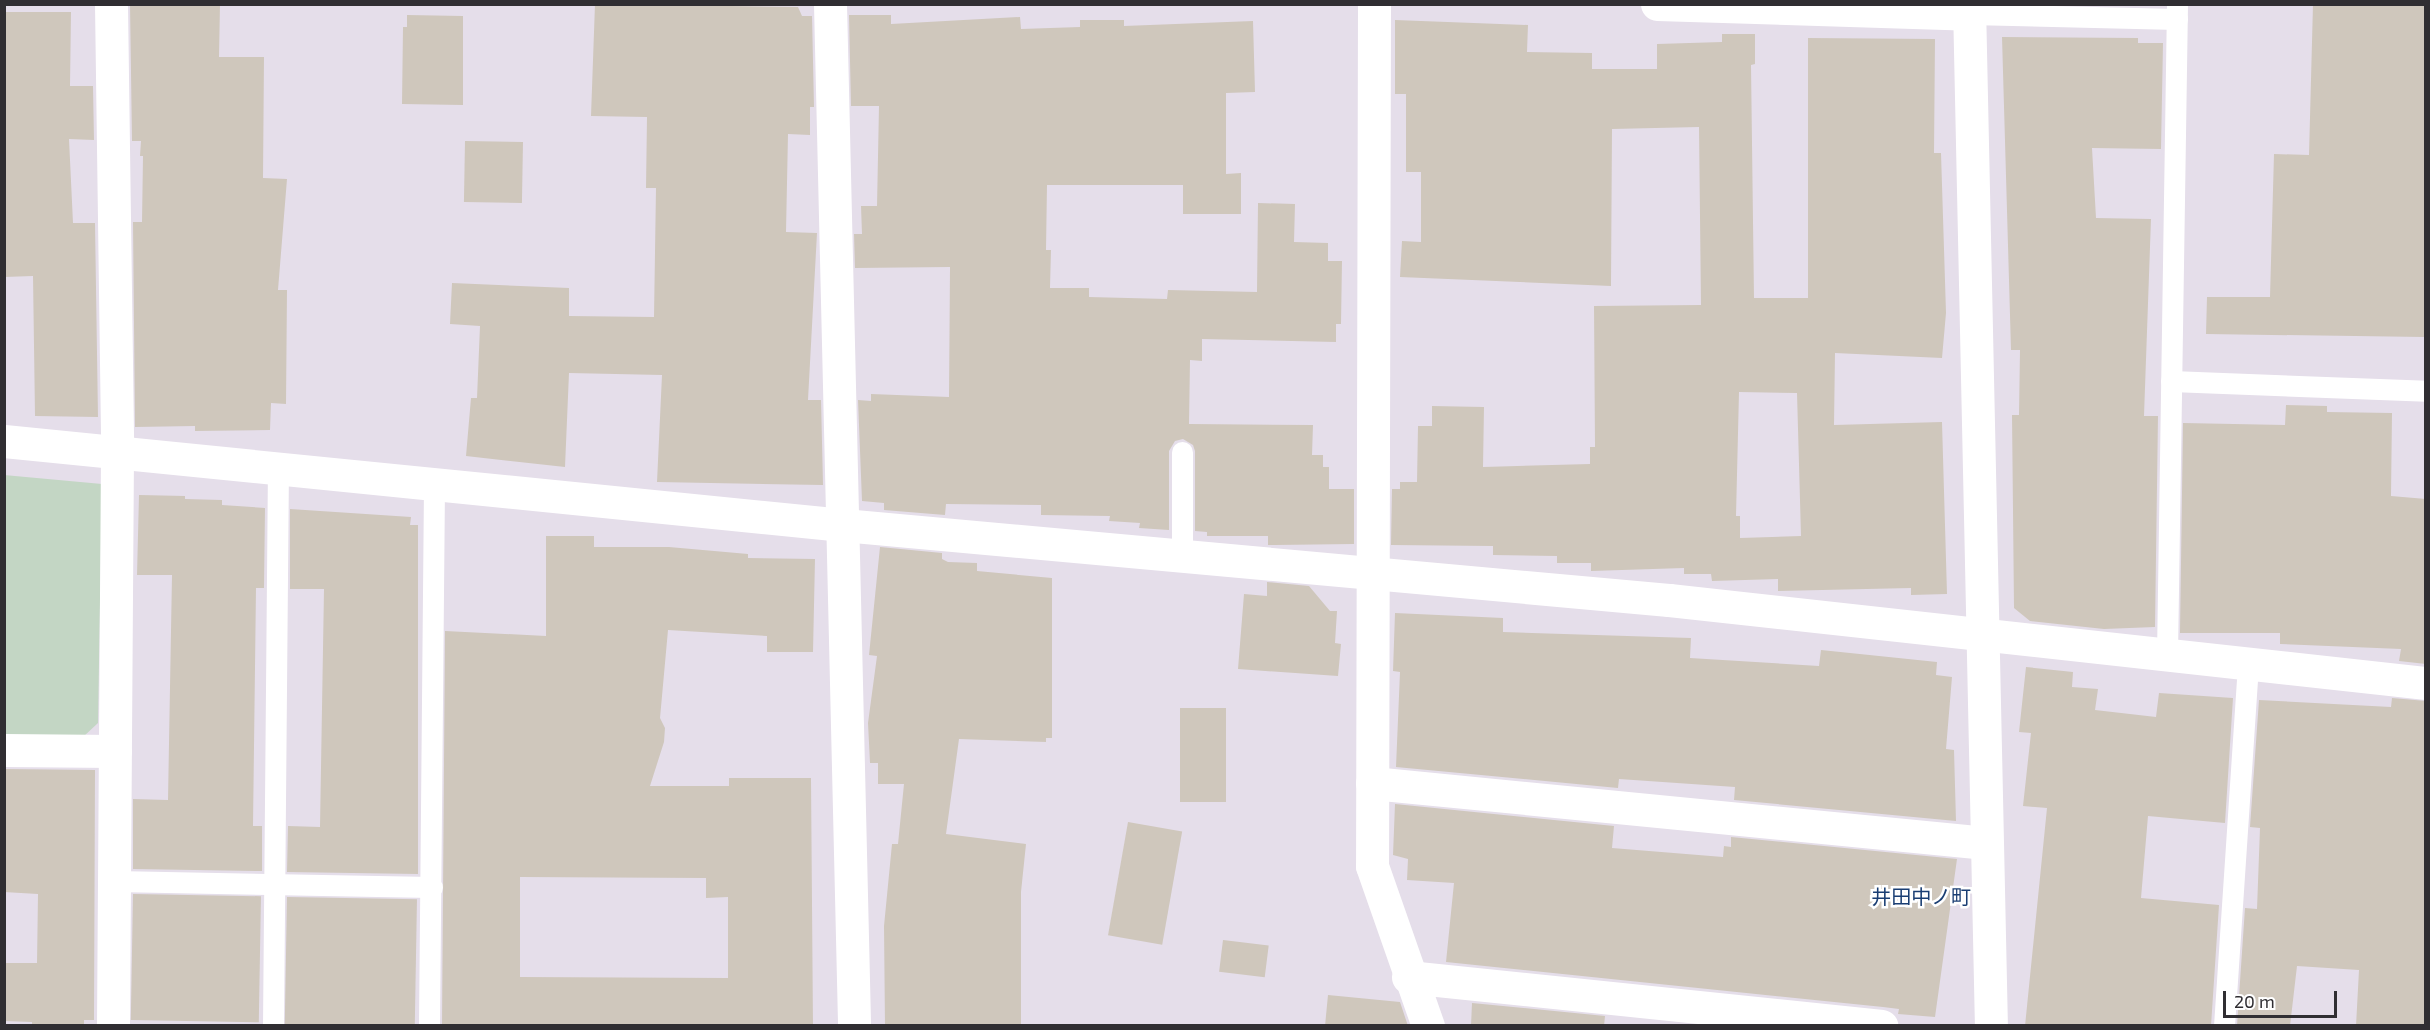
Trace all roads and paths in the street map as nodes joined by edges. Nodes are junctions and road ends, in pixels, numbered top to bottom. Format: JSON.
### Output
{"nodes":[{"id":1,"x":111,"y":4,"type":"edge"},
{"id":2,"x":830,"y":4,"type":"edge"},
{"id":3,"x":1374,"y":4,"type":"edge"},
{"id":4,"x":1657,"y":4,"type":"edge"},
{"id":5,"x":1969,"y":9,"type":"edge"},
{"id":6,"x":2177,"y":12,"type":"edge"},
{"id":7,"x":2171,"y":381,"type":"junction"},
{"id":8,"x":2426,"y":391,"type":"edge"},
{"id":9,"x":4,"y":441,"type":"edge"},
{"id":10,"x":1182,"y":452,"type":"dead end"},
{"id":11,"x":117,"y":453,"type":"junction"},
{"id":12,"x":278,"y":467,"type":"junction"},
{"id":13,"x":434,"y":485,"type":"junction"},
{"id":14,"x":843,"y":525,"type":"junction"},
{"id":15,"x":1182,"y":556,"type":"junction"},
{"id":16,"x":1371,"y":571,"type":"junction"},
{"id":17,"x":1984,"y":632,"type":"junction"},
{"id":18,"x":2168,"y":655,"type":"junction"},
{"id":19,"x":2248,"y":666,"type":"junction"},
{"id":20,"x":2426,"y":683,"type":"edge"},
{"id":21,"x":4,"y":750,"type":"edge"},
{"id":22,"x":115,"y":751,"type":"junction"},
{"id":23,"x":1372,"y":783,"type":"junction"},
{"id":24,"x":1986,"y":843,"type":"junction"},
{"id":25,"x":114,"y":881,"type":"junction"},
{"id":26,"x":275,"y":882,"type":"junction"},
{"id":27,"x":432,"y":887,"type":"junction"},
{"id":28,"x":1408,"y":977,"type":"junction"},
{"id":29,"x":113,"y":1026,"type":"edge"},
{"id":30,"x":273,"y":1026,"type":"edge"},
{"id":31,"x":429,"y":1026,"type":"edge"},
{"id":32,"x":854,"y":1026,"type":"edge"},
{"id":33,"x":1428,"y":1026,"type":"edge"},
{"id":34,"x":1881,"y":1026,"type":"edge"},
{"id":35,"x":1991,"y":1026,"type":"edge"},
{"id":36,"x":2224,"y":1026,"type":"edge"}],
"edges":[{"from":1,"to":11,"type":"street"},
{"from":2,"to":14,"type":"street"},
{"from":3,"to":16,"type":"street"},
{"from":4,"to":5,"type":"street"},
{"from":5,"to":6,"type":"lane"},
{"from":5,"to":17,"type":"street"},
{"from":6,"to":7,"type":"lane"},
{"from":7,"to":8,"type":"lane"},
{"from":7,"to":18,"type":"lane"},
{"from":9,"to":11,"type":"street"},
{"from":10,"to":15,"type":"lane"},
{"from":11,"to":12,"type":"street"},
{"from":11,"to":22,"type":"street"},
{"from":12,"to":13,"type":"street"},
{"from":12,"to":26,"type":"lane"},
{"from":13,"to":14,"type":"street"},
{"from":13,"to":27,"type":"lane"},
{"from":14,"to":15,"type":"street"},
{"from":14,"to":32,"type":"street"},
{"from":15,"to":16,"type":"street"},
{"from":16,"to":17,"type":"street"},
{"from":16,"to":23,"type":"street"},
{"from":17,"to":18,"type":"street"},
{"from":17,"to":24,"type":"street"},
{"from":18,"to":19,"type":"street"},
{"from":19,"to":20,"type":"street"},
{"from":19,"to":36,"type":"lane"},
{"from":21,"to":22,"type":"street"},
{"from":22,"to":25,"type":"street"},
{"from":23,"to":24,"type":"street"},
{"from":23,"to":28,"type":"street"},
{"from":24,"to":35,"type":"street"},
{"from":25,"to":26,"type":"lane"},
{"from":25,"to":29,"type":"street"},
{"from":26,"to":27,"type":"lane"},
{"from":26,"to":30,"type":"lane"},
{"from":27,"to":31,"type":"lane"},
{"from":28,"to":33,"type":"street"},
{"from":28,"to":34,"type":"street"}]}
